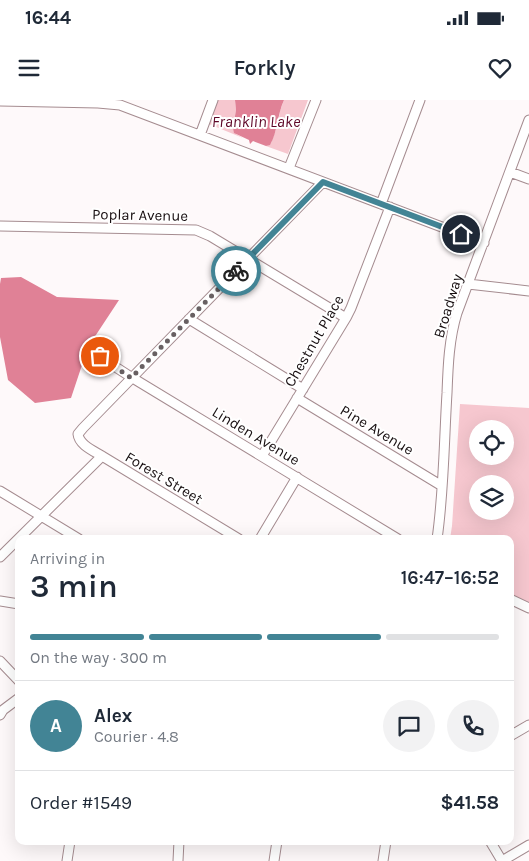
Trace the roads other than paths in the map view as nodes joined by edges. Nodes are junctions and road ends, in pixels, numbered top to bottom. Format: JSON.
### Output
{"nodes":[{"id":1,"x":213,"y":100,"type":"edge"},
{"id":2,"x":316,"y":100,"type":"edge"},
{"id":3,"x":420,"y":100,"type":"edge"},
{"id":4,"x":0,"y":101,"type":"edge"},
{"id":5,"x":529,"y":120,"type":"edge"},
{"id":6,"x":200,"y":135,"type":"junction"},
{"id":7,"x":289,"y":168,"type":"junction"},
{"id":8,"x":510,"y":172,"type":"junction"},
{"id":9,"x":529,"y":179,"type":"edge"},
{"id":10,"x":323,"y":182,"type":"junction"},
{"id":11,"x":386,"y":205,"type":"junction"},
{"id":12,"x":0,"y":226,"type":"edge"},
{"id":13,"x":484,"y":242,"type":"junction"},
{"id":14,"x":248,"y":259,"type":"junction"},
{"id":15,"x":468,"y":284,"type":"junction"},
{"id":16,"x":529,"y":291,"type":"edge"},
{"id":17,"x":346,"y":318,"type":"junction"},
{"id":18,"x":189,"y":319,"type":"junction"},
{"id":19,"x":100,"y":356,"type":"dead end"},
{"id":20,"x":131,"y":378,"type":"junction"},
{"id":21,"x":303,"y":389,"type":"junction"},
{"id":22,"x":297,"y":398,"type":"junction"},
{"id":23,"x":102,"y":456,"type":"junction"},
{"id":24,"x":262,"y":456,"type":"junction"},
{"id":25,"x":297,"y":477,"type":"junction"},
{"id":26,"x":442,"y":486,"type":"junction"},
{"id":27,"x":0,"y":491,"type":"edge"},
{"id":28,"x":41,"y":516,"type":"junction"},
{"id":29,"x":22,"y":535,"type":"edge"},
{"id":30,"x":72,"y":535,"type":"edge"},
{"id":31,"x":232,"y":535,"type":"edge"},
{"id":32,"x":262,"y":535,"type":"edge"},
{"id":33,"x":391,"y":535,"type":"edge"},
{"id":34,"x":437,"y":535,"type":"edge"},
{"id":35,"x":15,"y":541,"type":"edge"},
{"id":36,"x":0,"y":556,"type":"edge"},
{"id":37,"x":0,"y":601,"type":"edge"},
{"id":38,"x":514,"y":601,"type":"edge"},
{"id":39,"x":15,"y":603,"type":"edge"},
{"id":40,"x":529,"y":608,"type":"edge"},
{"id":41,"x":0,"y":661,"type":"edge"},
{"id":42,"x":15,"y":677,"type":"edge"},
{"id":43,"x":15,"y":701,"type":"edge"},
{"id":44,"x":0,"y":714,"type":"edge"},
{"id":45,"x":529,"y":725,"type":"edge"},
{"id":46,"x":514,"y":734,"type":"edge"},
{"id":47,"x":69,"y":845,"type":"edge"},
{"id":48,"x":179,"y":845,"type":"edge"},
{"id":49,"x":276,"y":845,"type":"edge"},
{"id":50,"x":385,"y":845,"type":"edge"},
{"id":51,"x":492,"y":845,"type":"edge"},
{"id":52,"x":529,"y":845,"type":"edge"},
{"id":53,"x":67,"y":861,"type":"edge"},
{"id":54,"x":178,"y":861,"type":"edge"},
{"id":55,"x":274,"y":861,"type":"edge"},
{"id":56,"x":383,"y":861,"type":"edge"},
{"id":57,"x":502,"y":861,"type":"edge"}],
"edges":[{"from":1,"to":6,"type":"street"},
{"from":2,"to":7,"type":"street"},
{"from":3,"to":11,"type":"street","name":"Chestnut Place"},
{"from":4,"to":6,"type":"street"},
{"from":5,"to":8,"type":"street","name":"Broadway"},
{"from":6,"to":7,"type":"street"},
{"from":7,"to":10,"type":"street"},
{"from":8,"to":9,"type":"street"},
{"from":8,"to":13,"type":"street","name":"Broadway"},
{"from":10,"to":11,"type":"street"},
{"from":10,"to":14,"type":"street"},
{"from":11,"to":13,"type":"street"},
{"from":11,"to":17,"type":"street","name":"Chestnut Place"},
{"from":12,"to":14,"type":"street","name":"Poplar Avenue"},
{"from":13,"to":15,"type":"street","name":"Broadway"},
{"from":14,"to":17,"type":"street","name":"Poplar Avenue"},
{"from":14,"to":18,"type":"street"},
{"from":15,"to":16,"type":"street"},
{"from":15,"to":26,"type":"street","name":"Broadway"},
{"from":17,"to":21,"type":"street","name":"Chestnut Place"},
{"from":18,"to":20,"type":"street"},
{"from":18,"to":21,"type":"street"},
{"from":19,"to":20,"type":"street","name":"Linden Avenue"},
{"from":20,"to":23,"type":"street","name":"Forest Street"},
{"from":20,"to":24,"type":"street","name":"Linden Avenue"},
{"from":21,"to":22,"type":"street","name":"Chestnut Place"},
{"from":22,"to":24,"type":"street","name":"Chestnut Place"},
{"from":22,"to":26,"type":"street","name":"Pine Avenue"},
{"from":23,"to":28,"type":"street"},
{"from":23,"to":31,"type":"street","name":"Forest Street"},
{"from":24,"to":25,"type":"street","name":"Linden Avenue"},
{"from":25,"to":32,"type":"street"},
{"from":25,"to":33,"type":"street","name":"Linden Avenue"},
{"from":26,"to":34,"type":"street","name":"Broadway"},
{"from":27,"to":28,"type":"street"},
{"from":28,"to":29,"type":"street"},
{"from":28,"to":30,"type":"street"},
{"from":35,"to":36,"type":"street"},
{"from":37,"to":39,"type":"street"},
{"from":38,"to":40,"type":"street"},
{"from":41,"to":42,"type":"street"},
{"from":43,"to":44,"type":"street"},
{"from":45,"to":46,"type":"street"},
{"from":47,"to":53,"type":"street"},
{"from":48,"to":54,"type":"street"},
{"from":49,"to":55,"type":"street"},
{"from":50,"to":56,"type":"street"},
{"from":51,"to":57,"type":"street"},
{"from":52,"to":57,"type":"street"}]}
